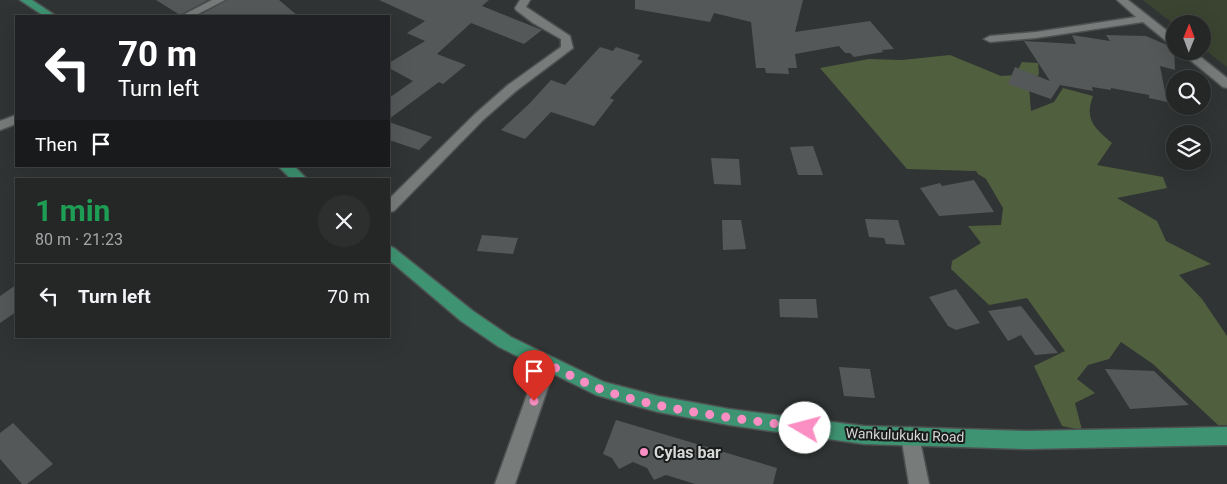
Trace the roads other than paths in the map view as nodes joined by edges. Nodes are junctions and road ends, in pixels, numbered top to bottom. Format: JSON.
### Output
{"nodes":[{"id":1,"x":25,"y":0,"type":"edge"},
{"id":2,"x":220,"y":0,"type":"edge"},
{"id":3,"x":524,"y":0,"type":"edge"},
{"id":4,"x":1122,"y":0,"type":"edge"},
{"id":5,"x":49,"y":15,"type":"edge"},
{"id":6,"x":188,"y":15,"type":"edge"},
{"id":7,"x":1144,"y":19,"type":"junction"},
{"id":8,"x":1166,"y":36,"type":"edge"},
{"id":9,"x":990,"y":39,"type":"dead end"},
{"id":10,"x":1196,"y":60,"type":"edge"},
{"id":11,"x":1227,"y":84,"type":"edge"},
{"id":12,"x":15,"y":119,"type":"edge"},
{"id":13,"x":0,"y":126,"type":"edge"},
{"id":14,"x":286,"y":167,"type":"edge"},
{"id":15,"x":299,"y":178,"type":"edge"},
{"id":16,"x":390,"y":206,"type":"edge"},
{"id":17,"x":390,"y":253,"type":"edge"},
{"id":18,"x":547,"y":364,"type":"junction"},
{"id":19,"x":910,"y":436,"type":"junction"},
{"id":20,"x":1227,"y":436,"type":"edge"},
{"id":21,"x":505,"y":484,"type":"edge"},
{"id":22,"x":919,"y":484,"type":"edge"}],
"edges":[{"from":1,"to":5,"type":"main road"},
{"from":2,"to":6,"type":"street"},
{"from":3,"to":16,"type":"street"},
{"from":4,"to":7,"type":"street"},
{"from":7,"to":8,"type":"street"},
{"from":7,"to":9,"type":"street"},
{"from":10,"to":11,"type":"street"},
{"from":12,"to":13,"type":"street"},
{"from":14,"to":15,"type":"main road"},
{"from":17,"to":18,"type":"main road","name":"Wankulukuku Road"},
{"from":18,"to":19,"type":"main road","name":"Wankulukuku Road"},
{"from":18,"to":21,"type":"street"},
{"from":19,"to":20,"type":"main road","name":"Wankulukuku Road"},
{"from":19,"to":22,"type":"street"}]}
